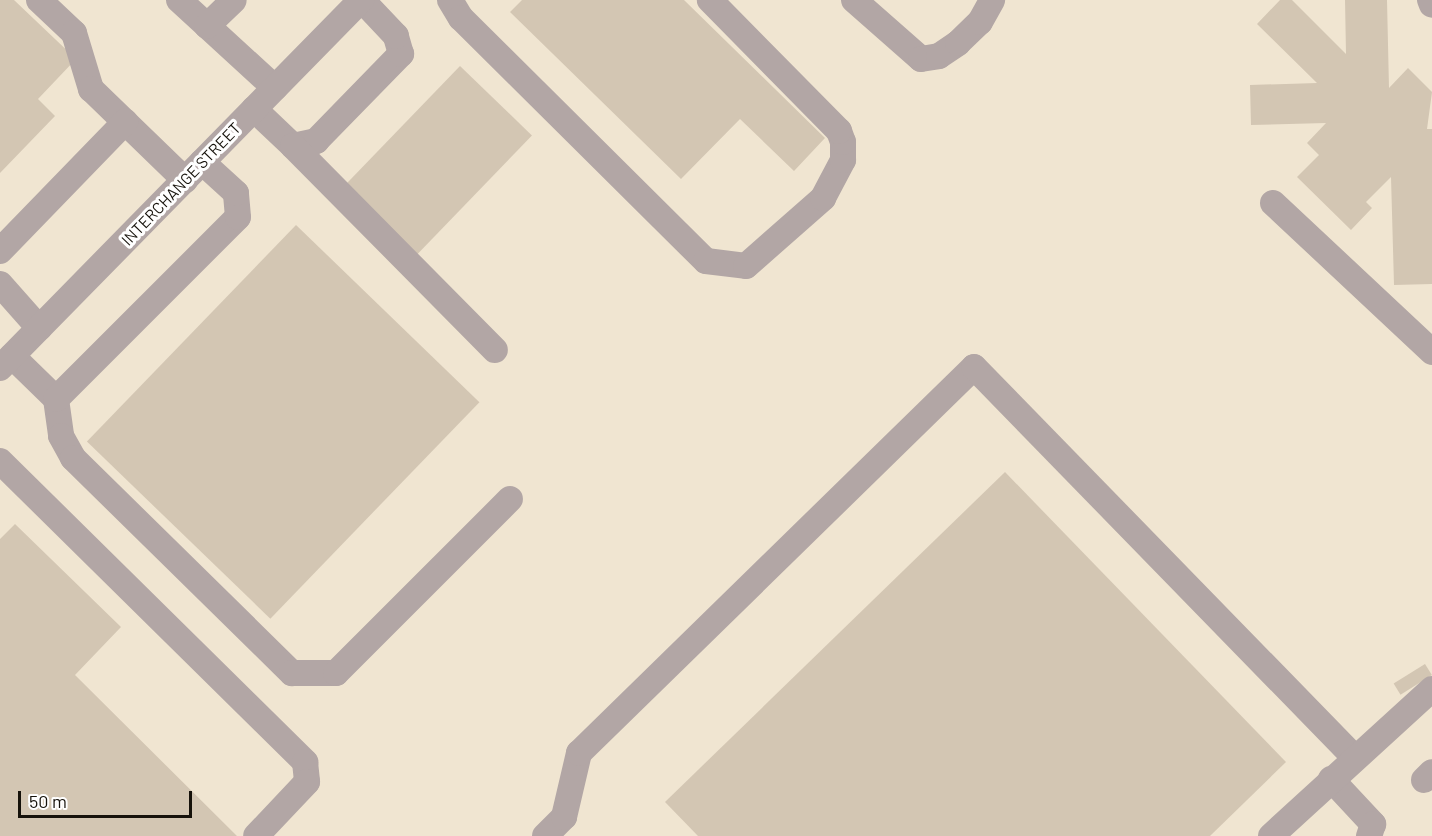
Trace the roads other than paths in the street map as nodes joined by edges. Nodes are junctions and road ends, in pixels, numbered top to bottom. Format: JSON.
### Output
{"nodes":[{"id":1,"x":39,"y":0,"type":"edge"},
{"id":2,"x":179,"y":0,"type":"edge"},
{"id":3,"x":234,"y":0,"type":"edge"},
{"id":4,"x":362,"y":0,"type":"edge"},
{"id":5,"x":710,"y":0,"type":"edge"},
{"id":6,"x":854,"y":0,"type":"edge"},
{"id":7,"x":992,"y":0,"type":"edge"},
{"id":8,"x":1430,"y":0,"type":"edge"},
{"id":9,"x":455,"y":2,"type":"edge"},
{"id":10,"x":1432,"y":5,"type":"edge"},
{"id":11,"x":207,"y":26,"type":"junction"},
{"id":12,"x":274,"y":88,"type":"junction"},
{"id":13,"x":254,"y":109,"type":"junction"},
{"id":14,"x":125,"y":122,"type":"junction"},
{"id":15,"x":293,"y":146,"type":"junction"},
{"id":16,"x":202,"y":162,"type":"junction"},
{"id":17,"x":185,"y":180,"type":"junction"},
{"id":18,"x":1273,"y":203,"type":"dead end"},
{"id":19,"x":0,"y":251,"type":"edge"},
{"id":20,"x":0,"y":284,"type":"edge"},
{"id":21,"x":39,"y":328,"type":"junction"},
{"id":22,"x":495,"y":350,"type":"dead end"},
{"id":23,"x":1432,"y":351,"type":"edge"},
{"id":24,"x":6,"y":362,"type":"edge"},
{"id":25,"x":56,"y":399,"type":"junction"},
{"id":26,"x":0,"y":461,"type":"edge"},
{"id":27,"x":510,"y":499,"type":"dead end"},
{"id":28,"x":1432,"y":689,"type":"edge"},
{"id":29,"x":1354,"y":757,"type":"junction"},
{"id":30,"x":1331,"y":778,"type":"junction"},
{"id":31,"x":256,"y":836,"type":"edge"},
{"id":32,"x":545,"y":836,"type":"edge"},
{"id":33,"x":1271,"y":836,"type":"edge"},
{"id":34,"x":1369,"y":836,"type":"edge"}],
"edges":[{"from":1,"to":14,"type":"street"},
{"from":2,"to":11,"type":"street"},
{"from":3,"to":11,"type":"street"},
{"from":4,"to":12,"type":"street","name":"INTERCHANGE STREET"},
{"from":4,"to":15,"type":"street"},
{"from":5,"to":9,"type":"street"},
{"from":6,"to":7,"type":"street"},
{"from":8,"to":10,"type":"street"},
{"from":11,"to":12,"type":"street"},
{"from":12,"to":13,"type":"street","name":"INTERCHANGE STREET"},
{"from":13,"to":15,"type":"street"},
{"from":13,"to":16,"type":"street","name":"INTERCHANGE STREET"},
{"from":14,"to":17,"type":"street"},
{"from":14,"to":19,"type":"street"},
{"from":15,"to":22,"type":"street"},
{"from":16,"to":17,"type":"street","name":"INTERCHANGE STREET"},
{"from":16,"to":25,"type":"street"},
{"from":17,"to":21,"type":"street","name":"INTERCHANGE STREET"},
{"from":18,"to":23,"type":"street"},
{"from":20,"to":21,"type":"street"},
{"from":21,"to":24,"type":"street","name":"INTERCHANGE STREET"},
{"from":24,"to":25,"type":"street"},
{"from":25,"to":27,"type":"street"},
{"from":26,"to":31,"type":"street"},
{"from":28,"to":29,"type":"street"},
{"from":29,"to":30,"type":"street"},
{"from":29,"to":32,"type":"street"},
{"from":30,"to":33,"type":"street"},
{"from":30,"to":34,"type":"street"}]}
